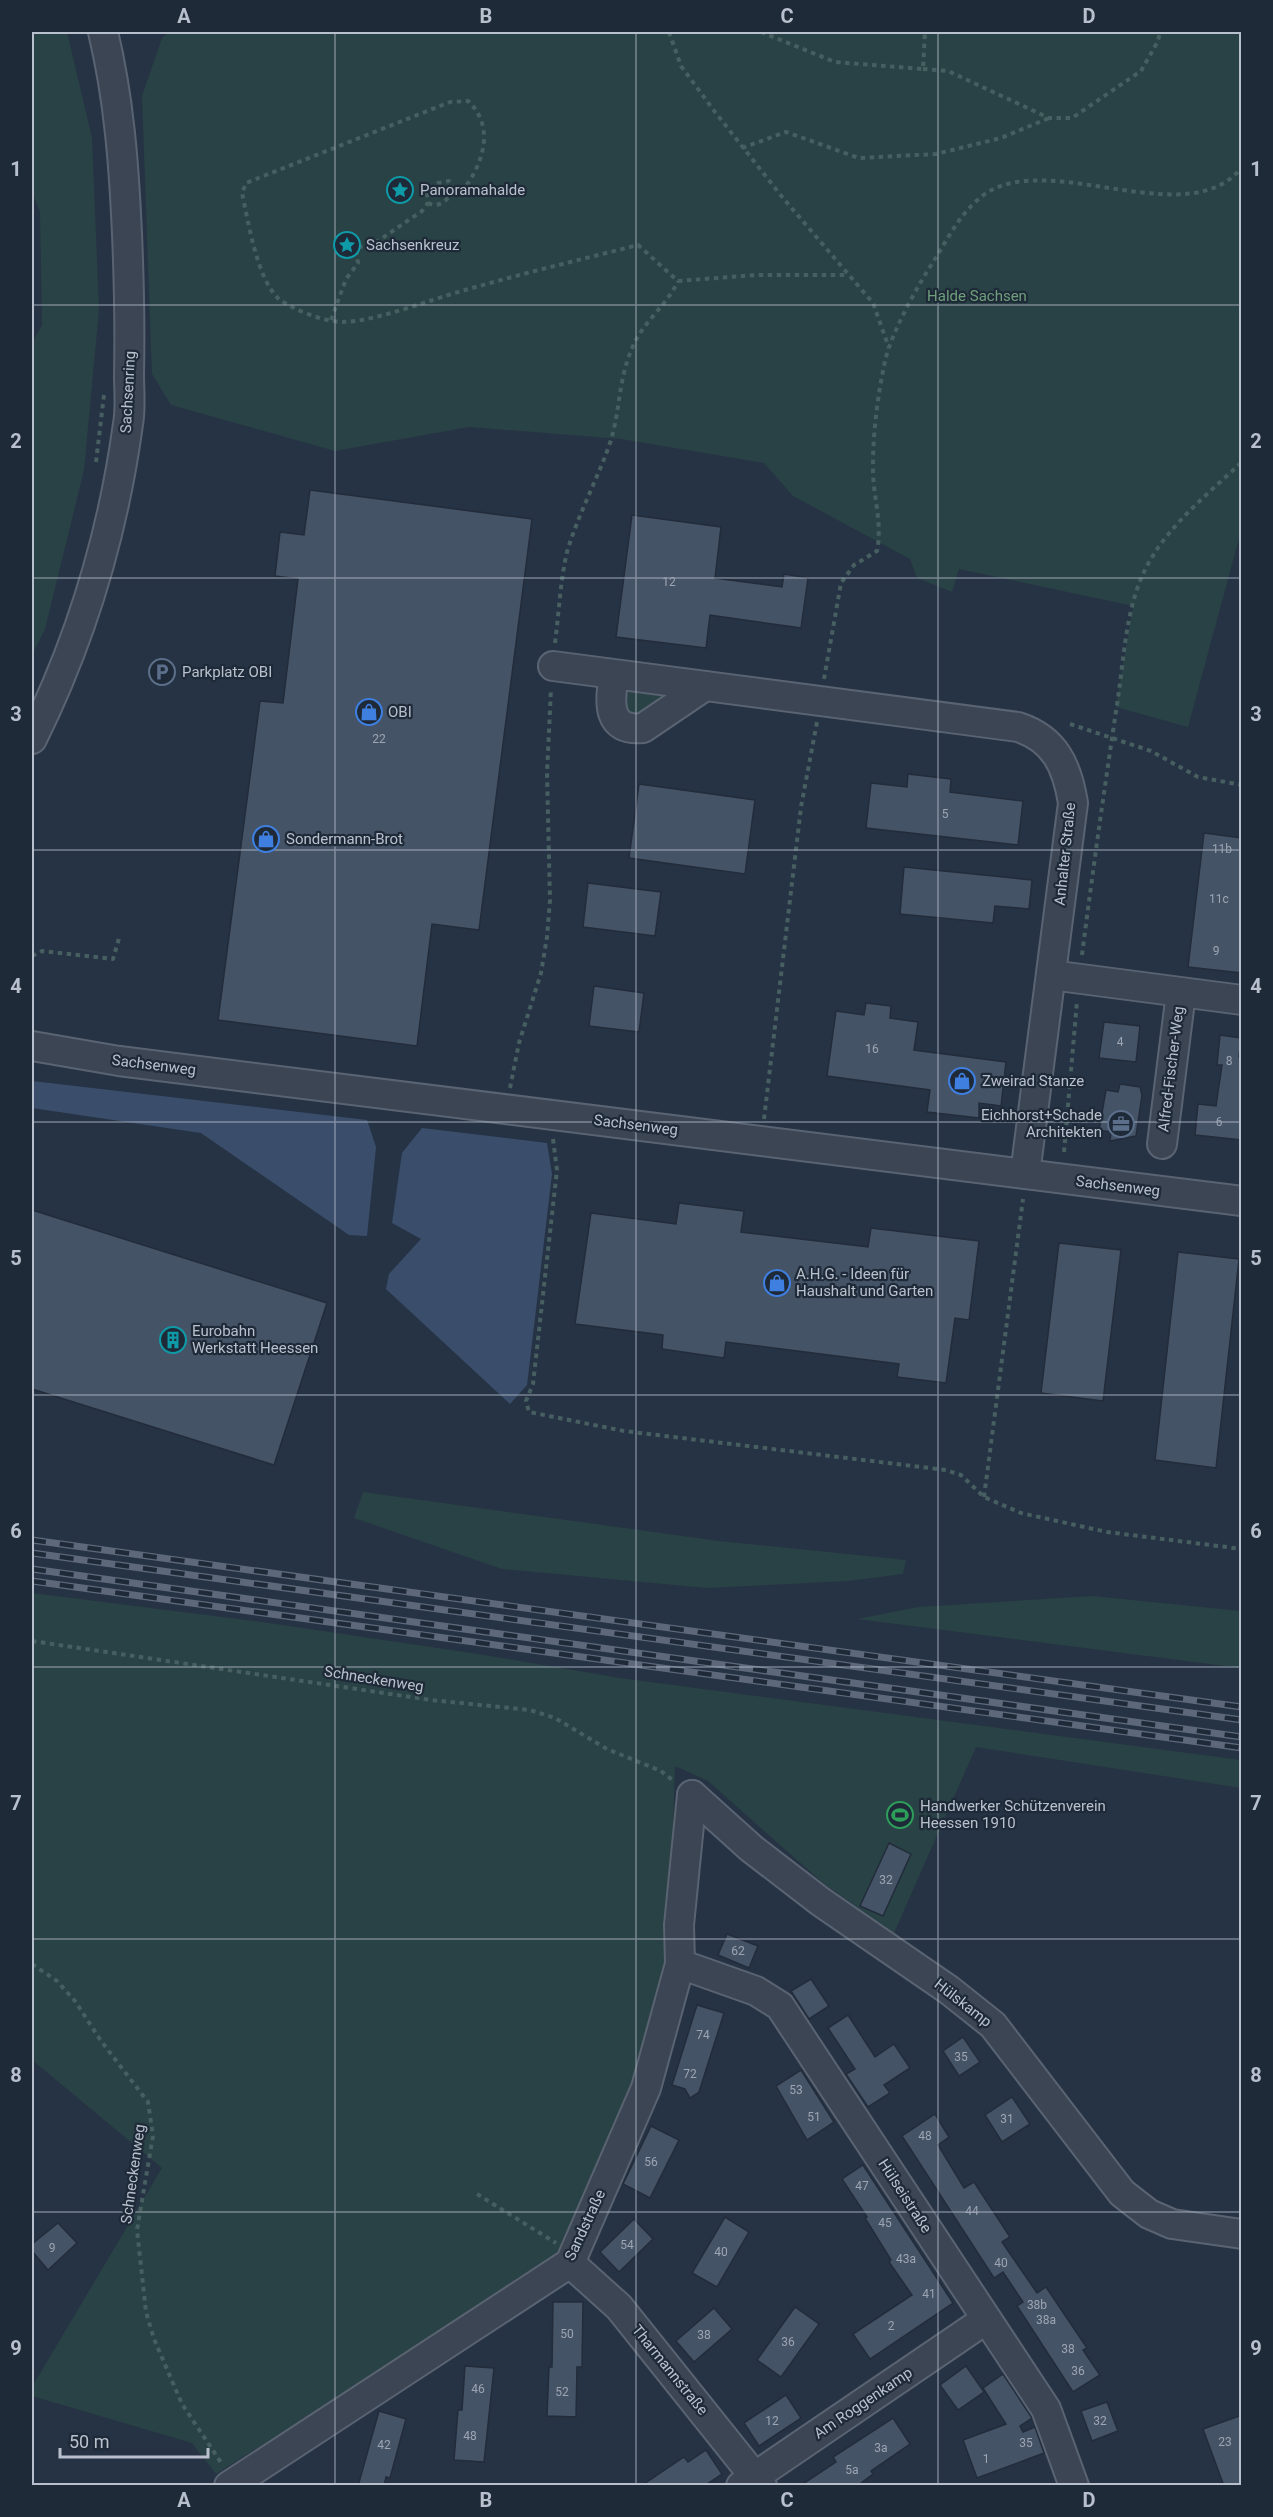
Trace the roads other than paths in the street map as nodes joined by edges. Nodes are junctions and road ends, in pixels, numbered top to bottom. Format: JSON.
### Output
{"nodes":[{"id":1,"x":103,"y":32,"type":"edge"},
{"id":2,"x":553,"y":666,"type":"road end"},
{"id":3,"x":614,"y":675,"type":"junction"},
{"id":4,"x":705,"y":686,"type":"junction"},
{"id":5,"x":32,"y":739,"type":"edge"},
{"id":6,"x":1051,"y":975,"type":"junction"},
{"id":7,"x":1180,"y":993,"type":"junction"},
{"id":8,"x":1242,"y":1000,"type":"edge"},
{"id":9,"x":32,"y":1046,"type":"edge"},
{"id":10,"x":1162,"y":1144,"type":"dead end"},
{"id":11,"x":1024,"y":1187,"type":"junction"},
{"id":12,"x":1242,"y":1201,"type":"edge"},
{"id":13,"x":692,"y":1795,"type":"joint"},
{"id":14,"x":680,"y":1964,"type":"junction"},
{"id":15,"x":1242,"y":2234,"type":"edge"},
{"id":16,"x":572,"y":2258,"type":"junction"},
{"id":17,"x":986,"y":2320,"type":"junction"},
{"id":18,"x":753,"y":2482,"type":"edge"},
{"id":19,"x":232,"y":2483,"type":"edge"},
{"id":20,"x":1074,"y":2486,"type":"edge"}],
"edges":[{"from":1,"to":5,"type":"street","name":"Sachsenring"},
{"from":2,"to":3,"type":"street","name":"Anhalter Straße"},
{"from":3,"to":4,"type":"street","name":"Anhalter Straße"},
{"from":3,"to":4,"type":"street"},
{"from":4,"to":6,"type":"street","name":"Anhalter Straße"},
{"from":6,"to":7,"type":"street","name":"Alfred-Fischer-Weg"},
{"from":6,"to":11,"type":"street","name":"Anhalter Straße"},
{"from":7,"to":8,"type":"street","name":"Alfred-Fischer-Weg"},
{"from":7,"to":10,"type":"street","name":"Alfred-Fischer-Weg"},
{"from":9,"to":11,"type":"street","name":"Sachsenweg"},
{"from":11,"to":12,"type":"street","name":"Sachsenweg"},
{"from":13,"to":14,"type":"street","name":"Sandstraße"},
{"from":13,"to":15,"type":"street","name":"Hülskamp"},
{"from":14,"to":16,"type":"street","name":"Sandstraße"},
{"from":14,"to":17,"type":"street","name":"Hülseistraße"},
{"from":16,"to":18,"type":"street","name":"Tharmannstraße"},
{"from":16,"to":19,"type":"street","name":"Sandstraße"},
{"from":17,"to":18,"type":"street","name":"Am Roggenkamp"},
{"from":17,"to":20,"type":"street","name":"Hülseistraße"}]}
